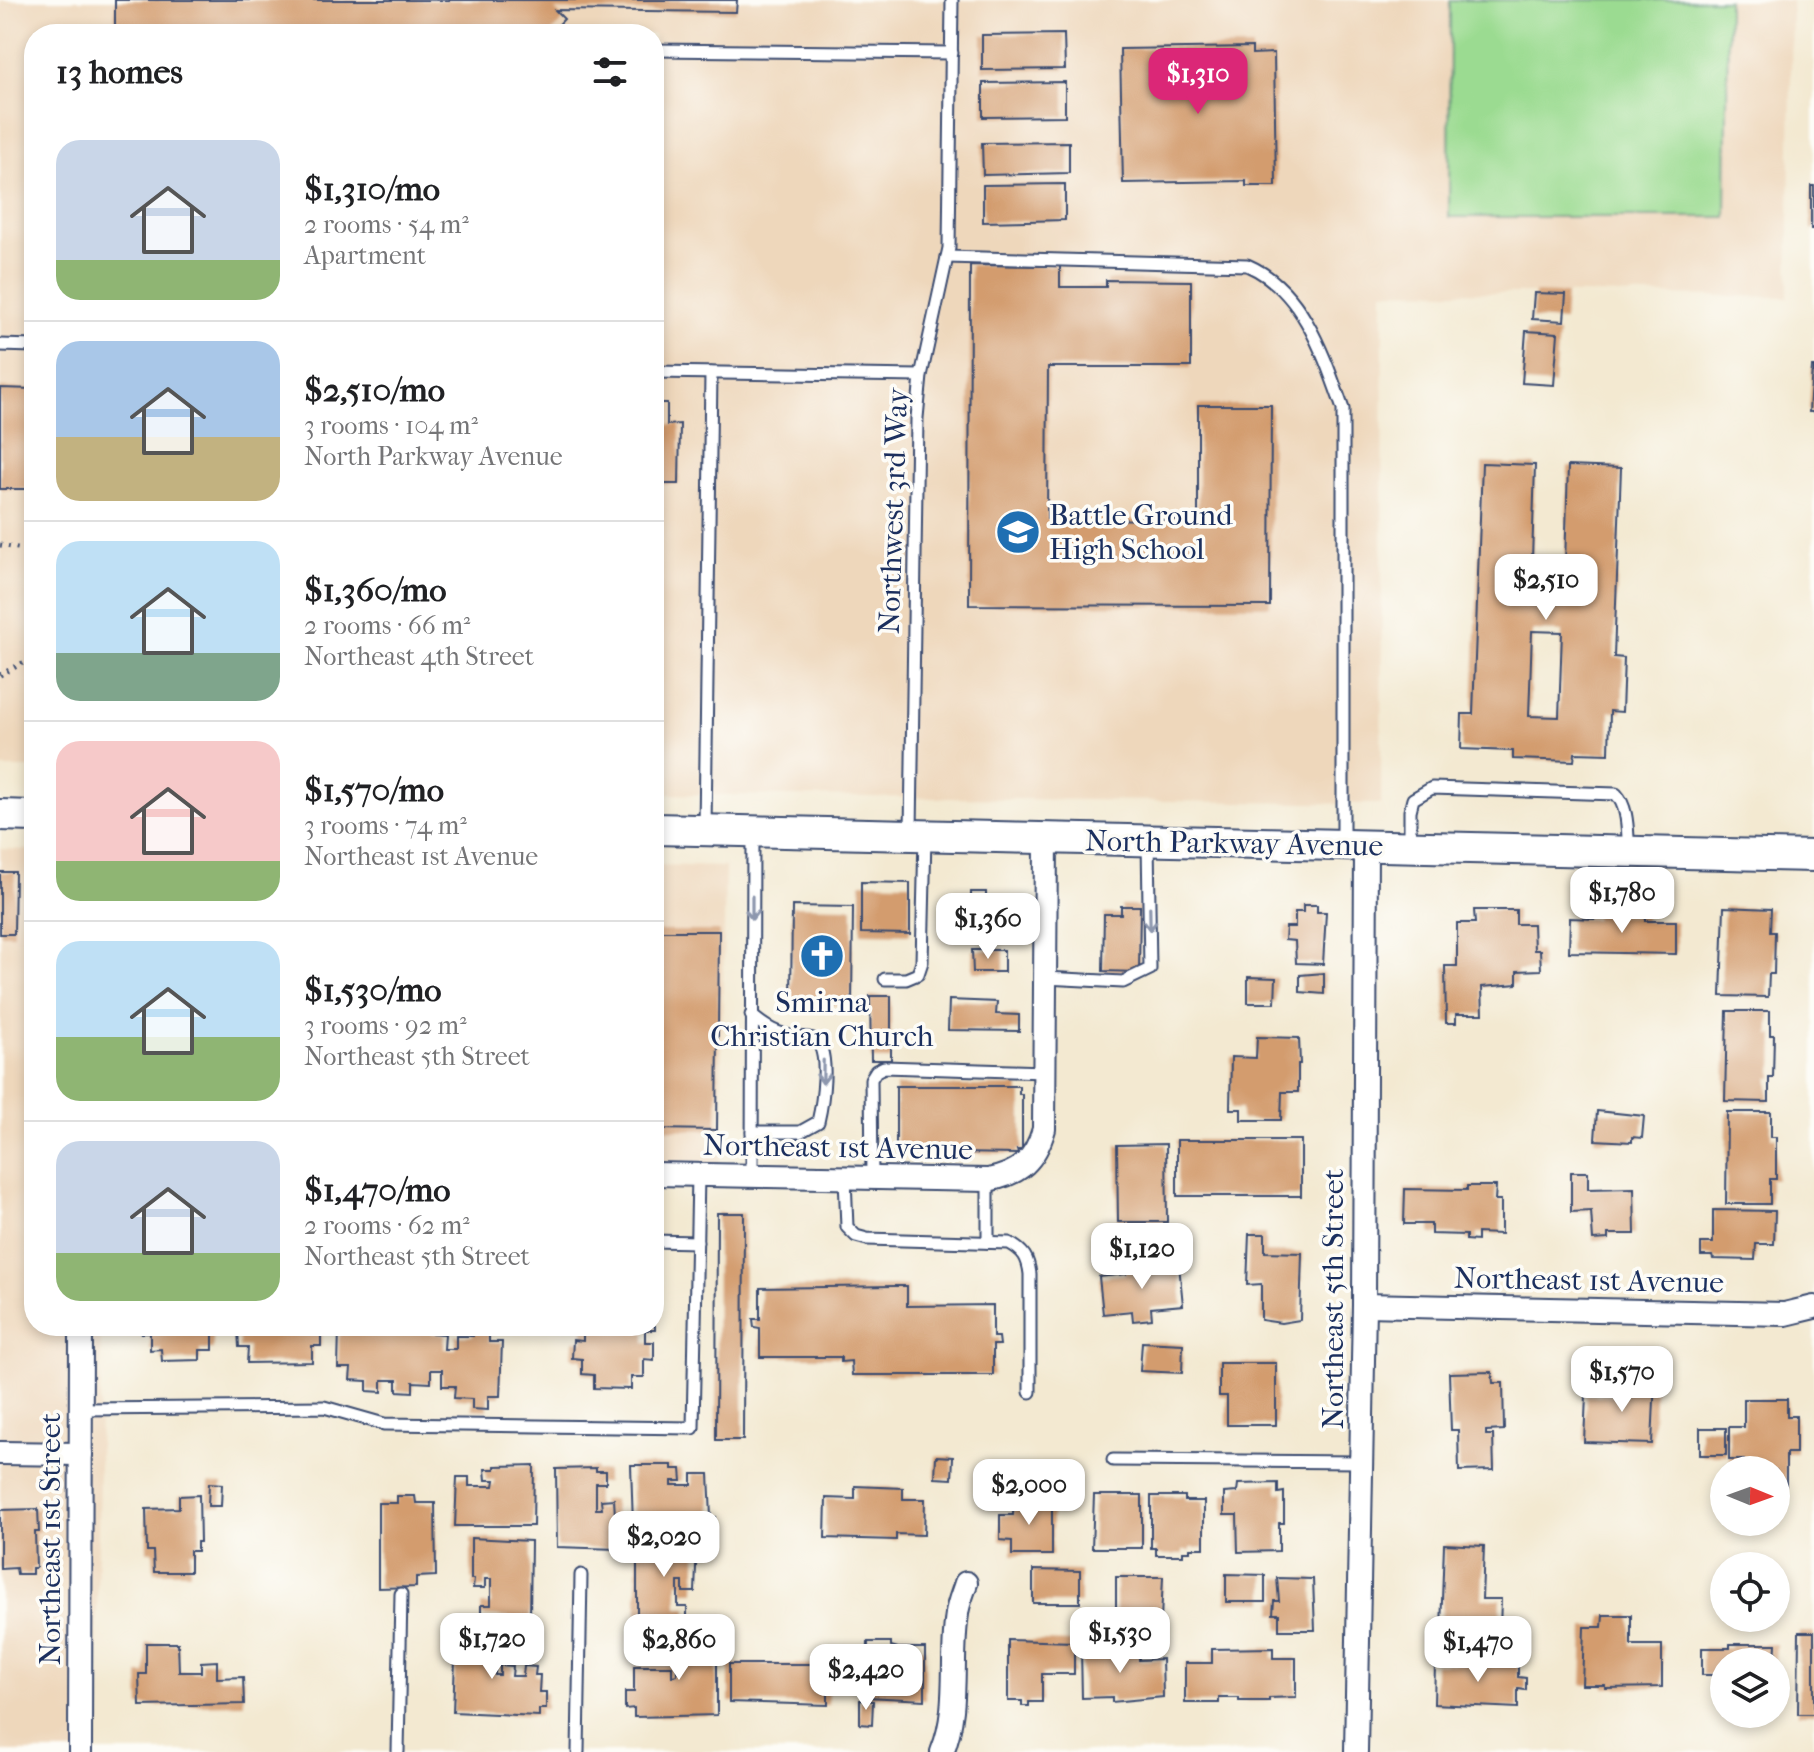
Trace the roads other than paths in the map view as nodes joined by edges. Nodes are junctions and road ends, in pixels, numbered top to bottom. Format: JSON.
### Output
{"nodes":[{"id":1,"x":952,"y":0,"type":"edge"},
{"id":2,"x":664,"y":50,"type":"edge"},
{"id":3,"x":952,"y":53,"type":"junction"},
{"id":4,"x":947,"y":257,"type":"junction"},
{"id":5,"x":0,"y":345,"type":"edge"},
{"id":6,"x":24,"y":346,"type":"edge"},
{"id":7,"x":664,"y":372,"type":"edge"},
{"id":8,"x":711,"y":373,"type":"junction"},
{"id":9,"x":921,"y":376,"type":"junction"},
{"id":10,"x":0,"y":815,"type":"edge"},
{"id":11,"x":24,"y":816,"type":"edge"},
{"id":12,"x":664,"y":829,"type":"edge"},
{"id":13,"x":705,"y":830,"type":"junction"},
{"id":14,"x":753,"y":830,"type":"junction"},
{"id":15,"x":918,"y":835,"type":"junction"},
{"id":16,"x":1046,"y":839,"type":"junction"},
{"id":17,"x":1148,"y":841,"type":"junction"},
{"id":18,"x":1354,"y":845,"type":"junction"},
{"id":19,"x":1410,"y":847,"type":"junction"},
{"id":20,"x":1629,"y":852,"type":"junction"},
{"id":21,"x":1814,"y":856,"type":"edge"},
{"id":22,"x":1045,"y":978,"type":"junction"},
{"id":23,"x":885,"y":979,"type":"dead end"},
{"id":24,"x":751,"y":1015,"type":"junction"},
{"id":25,"x":1044,"y":1072,"type":"junction"},
{"id":26,"x":752,"y":1132,"type":"junction"},
{"id":27,"x":664,"y":1174,"type":"edge"},
{"id":28,"x":698,"y":1175,"type":"junction"},
{"id":29,"x":752,"y":1176,"type":"junction"},
{"id":30,"x":845,"y":1178,"type":"junction"},
{"id":31,"x":872,"y":1178,"type":"junction"},
{"id":32,"x":988,"y":1180,"type":"junction"},
{"id":33,"x":664,"y":1241,"type":"edge"},
{"id":34,"x":697,"y":1242,"type":"junction"},
{"id":35,"x":988,"y":1242,"type":"junction"},
{"id":36,"x":1364,"y":1305,"type":"junction"},
{"id":37,"x":1814,"y":1309,"type":"edge"},
{"id":38,"x":81,"y":1336,"type":"edge"},
{"id":39,"x":1030,"y":1392,"type":"dead end"},
{"id":40,"x":81,"y":1409,"type":"junction"},
{"id":41,"x":0,"y":1453,"type":"edge"},
{"id":42,"x":81,"y":1454,"type":"junction"},
{"id":43,"x":1113,"y":1460,"type":"dead end"},
{"id":44,"x":1362,"y":1462,"type":"junction"},
{"id":45,"x":581,"y":1575,"type":"dead end"},
{"id":46,"x":966,"y":1583,"type":"dead end"},
{"id":47,"x":401,"y":1594,"type":"dead end"},
{"id":48,"x":80,"y":1752,"type":"edge"},
{"id":49,"x":398,"y":1752,"type":"edge"},
{"id":50,"x":578,"y":1752,"type":"edge"},
{"id":51,"x":942,"y":1752,"type":"edge"},
{"id":52,"x":1356,"y":1752,"type":"edge"}],
"edges":[{"from":1,"to":3,"type":"lane","name":"Northwest 3rd Way"},
{"from":2,"to":3,"type":"lane"},
{"from":3,"to":4,"type":"lane","name":"Northwest 3rd Way"},
{"from":4,"to":9,"type":"lane","name":"Northwest 3rd Way"},
{"from":4,"to":18,"type":"lane"},
{"from":5,"to":6,"type":"lane"},
{"from":7,"to":8,"type":"lane"},
{"from":8,"to":9,"type":"lane"},
{"from":8,"to":13,"type":"lane"},
{"from":9,"to":15,"type":"lane","name":"Northwest 3rd Way"},
{"from":10,"to":11,"type":"street"},
{"from":12,"to":13,"type":"street","name":"North Parkway Avenue"},
{"from":13,"to":14,"type":"street","name":"North Parkway Avenue"},
{"from":14,"to":15,"type":"street","name":"North Parkway Avenue"},
{"from":14,"to":24,"type":"lane","one_way":true},
{"from":15,"to":16,"type":"street","name":"North Parkway Avenue"},
{"from":15,"to":23,"type":"lane","name":"Northwest 3rd Way"},
{"from":16,"to":17,"type":"street","name":"North Parkway Avenue"},
{"from":16,"to":22,"type":"street"},
{"from":17,"to":18,"type":"street","name":"North Parkway Avenue"},
{"from":17,"to":22,"type":"lane","one_way":true},
{"from":18,"to":19,"type":"street","name":"North Parkway Avenue"},
{"from":18,"to":36,"type":"street","name":"Northeast 5th Street"},
{"from":19,"to":20,"type":"street","name":"North Parkway Avenue"},
{"from":19,"to":20,"type":"lane"},
{"from":20,"to":21,"type":"street","name":"North Parkway Avenue"},
{"from":22,"to":25,"type":"street"},
{"from":24,"to":26,"type":"lane"},
{"from":24,"to":26,"type":"lane","one_way":true},
{"from":25,"to":31,"type":"lane"},
{"from":25,"to":32,"type":"street","name":"Northeast 1st Avenue"},
{"from":26,"to":29,"type":"lane"},
{"from":27,"to":28,"type":"street","name":"Northeast 1st Avenue"},
{"from":28,"to":29,"type":"street","name":"Northeast 1st Avenue"},
{"from":28,"to":34,"type":"lane"},
{"from":29,"to":30,"type":"street","name":"Northeast 1st Avenue"},
{"from":30,"to":31,"type":"street","name":"Northeast 1st Avenue"},
{"from":30,"to":35,"type":"lane"},
{"from":31,"to":32,"type":"street","name":"Northeast 1st Avenue"},
{"from":32,"to":35,"type":"lane"},
{"from":33,"to":34,"type":"lane"},
{"from":34,"to":40,"type":"lane"},
{"from":35,"to":39,"type":"lane"},
{"from":36,"to":37,"type":"street","name":"Northeast 1st Avenue"},
{"from":36,"to":44,"type":"street","name":"Northeast 5th Street"},
{"from":38,"to":40,"type":"street","name":"Northeast 1st Street"},
{"from":40,"to":42,"type":"street","name":"Northeast 1st Street"},
{"from":41,"to":42,"type":"street"},
{"from":42,"to":48,"type":"street","name":"Northeast 1st Street"},
{"from":43,"to":44,"type":"lane"},
{"from":44,"to":52,"type":"street","name":"Northeast 5th Street"},
{"from":45,"to":50,"type":"lane"},
{"from":46,"to":51,"type":"street"},
{"from":47,"to":49,"type":"lane"}]}
